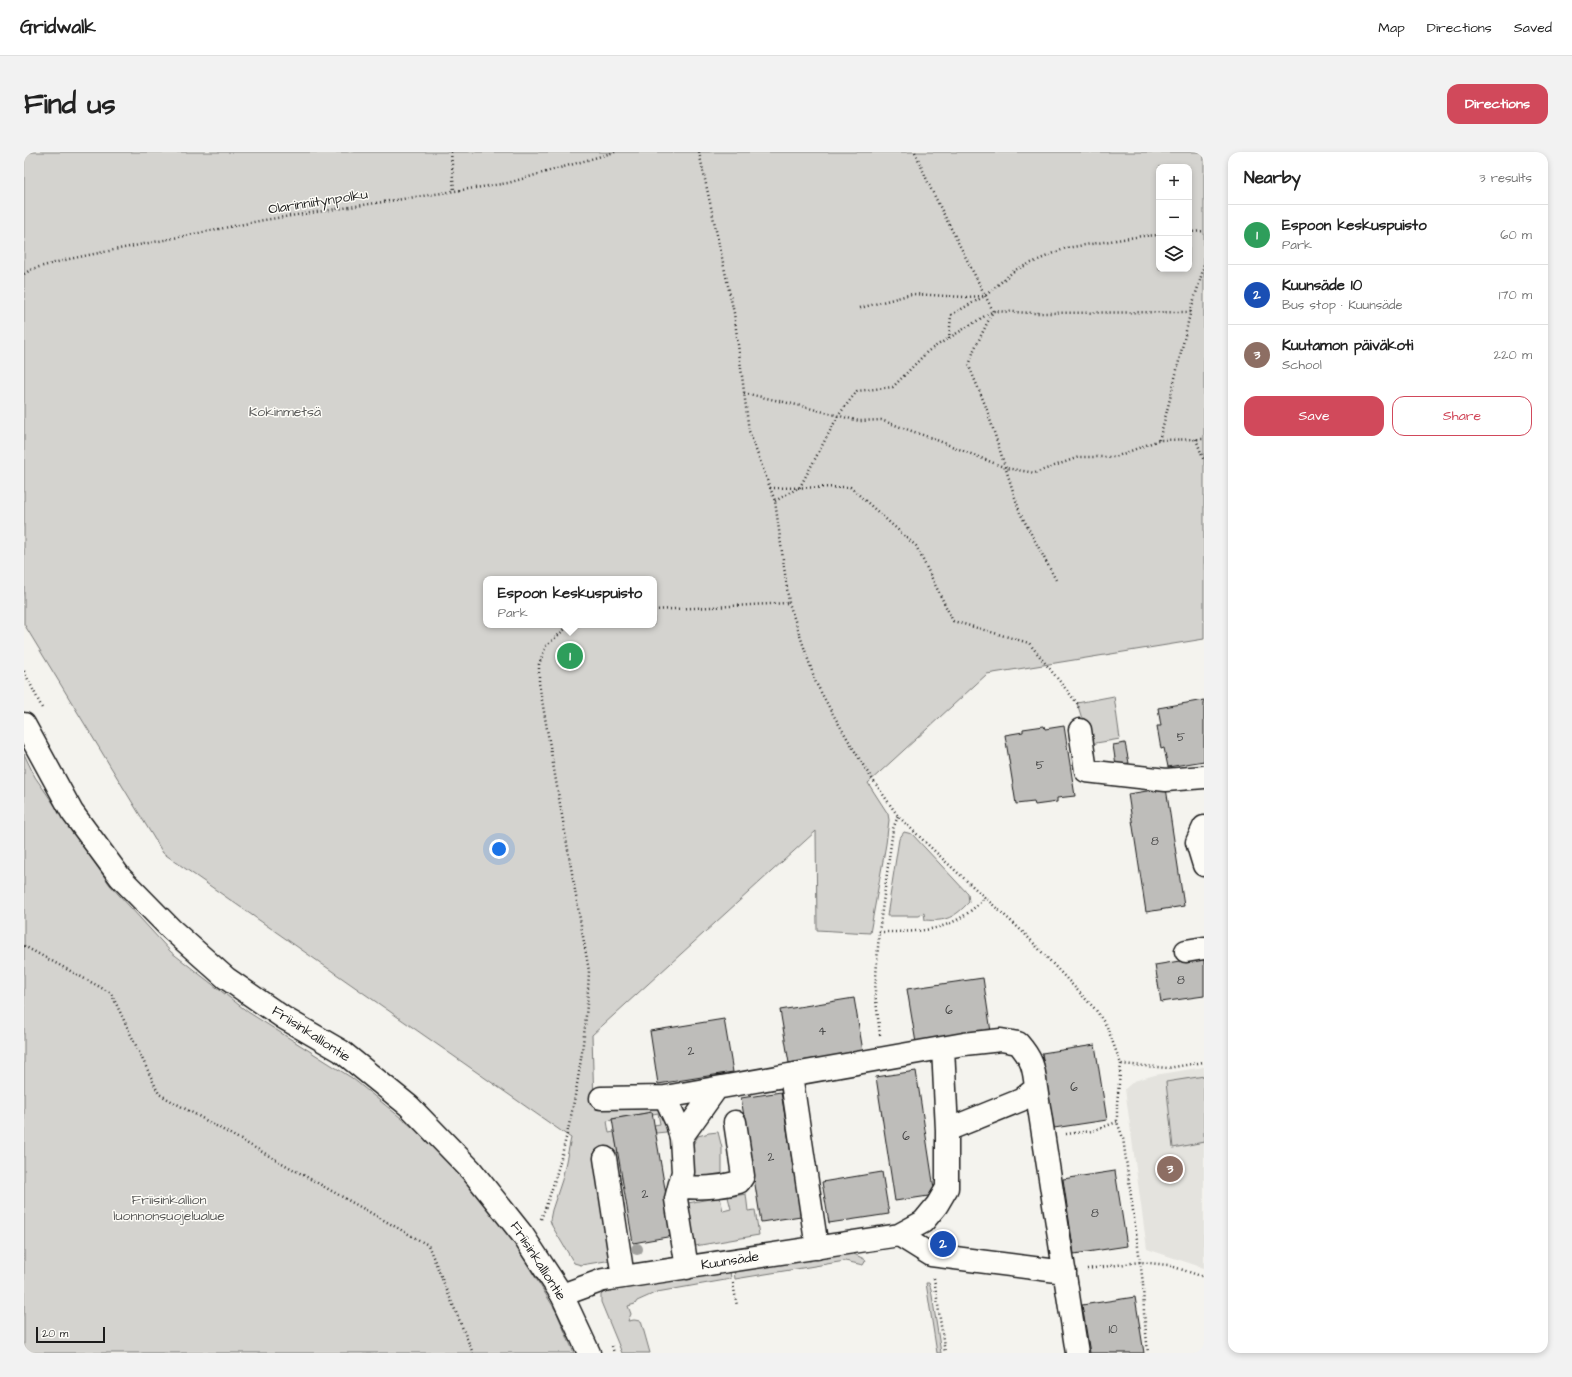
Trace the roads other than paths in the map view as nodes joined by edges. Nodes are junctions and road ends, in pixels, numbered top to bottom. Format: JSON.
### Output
{"nodes":[{"id":1,"x":1081,"y":723,"type":"road end"},
{"id":2,"x":24,"y":724,"type":"edge"},
{"id":3,"x":1204,"y":777,"type":"edge"},
{"id":4,"x":1204,"y":827,"type":"edge"},
{"id":5,"x":1204,"y":864,"type":"edge"},
{"id":6,"x":943,"y":1048,"type":"junction"},
{"id":7,"x":791,"y":1075,"type":"junction"},
{"id":8,"x":1036,"y":1088,"type":"junction"},
{"id":9,"x":716,"y":1089,"type":"junction"},
{"id":10,"x":665,"y":1097,"type":"junction"},
{"id":11,"x":601,"y":1098,"type":"dead end"},
{"id":12,"x":735,"y":1122,"type":"dead end"},
{"id":13,"x":947,"y":1130,"type":"junction"},
{"id":14,"x":681,"y":1138,"type":"junction"},
{"id":15,"x":605,"y":1158,"type":"dead end"},
{"id":16,"x":679,"y":1187,"type":"junction"},
{"id":17,"x":899,"y":1235,"type":"junction"},
{"id":18,"x":817,"y":1248,"type":"junction"},
{"id":19,"x":687,"y":1268,"type":"junction"},
{"id":20,"x":1065,"y":1272,"type":"junction"},
{"id":21,"x":623,"y":1277,"type":"junction"},
{"id":22,"x":562,"y":1295,"type":"junction"},
{"id":23,"x":589,"y":1353,"type":"edge"},
{"id":24,"x":1076,"y":1353,"type":"edge"}],
"edges":[{"from":1,"to":3,"type":"main road"},
{"from":2,"to":22,"type":"main road","name":"Friisinkalliontie"},
{"from":4,"to":5,"type":"main road"},
{"from":6,"to":7,"type":"main road"},
{"from":6,"to":8,"type":"main road"},
{"from":6,"to":13,"type":"main road","name":"Kuunsäde"},
{"from":7,"to":9,"type":"main road"},
{"from":7,"to":18,"type":"main road"},
{"from":8,"to":13,"type":"main road"},
{"from":8,"to":20,"type":"main road"},
{"from":9,"to":10,"type":"main road"},
{"from":9,"to":14,"type":"main road"},
{"from":10,"to":11,"type":"main road"},
{"from":10,"to":14,"type":"main road"},
{"from":12,"to":16,"type":"main road"},
{"from":13,"to":17,"type":"main road","name":"Kuunsäde"},
{"from":14,"to":16,"type":"main road"},
{"from":15,"to":21,"type":"main road"},
{"from":16,"to":19,"type":"main road"},
{"from":17,"to":18,"type":"main road","name":"Kuunsäde"},
{"from":17,"to":20,"type":"main road"},
{"from":18,"to":19,"type":"main road","name":"Kuunsäde"},
{"from":19,"to":21,"type":"main road","name":"Kuunsäde"},
{"from":20,"to":24,"type":"main road"},
{"from":21,"to":22,"type":"main road","name":"Kuunsäde"},
{"from":22,"to":23,"type":"main road","name":"Friisinkalliontie"}]}
